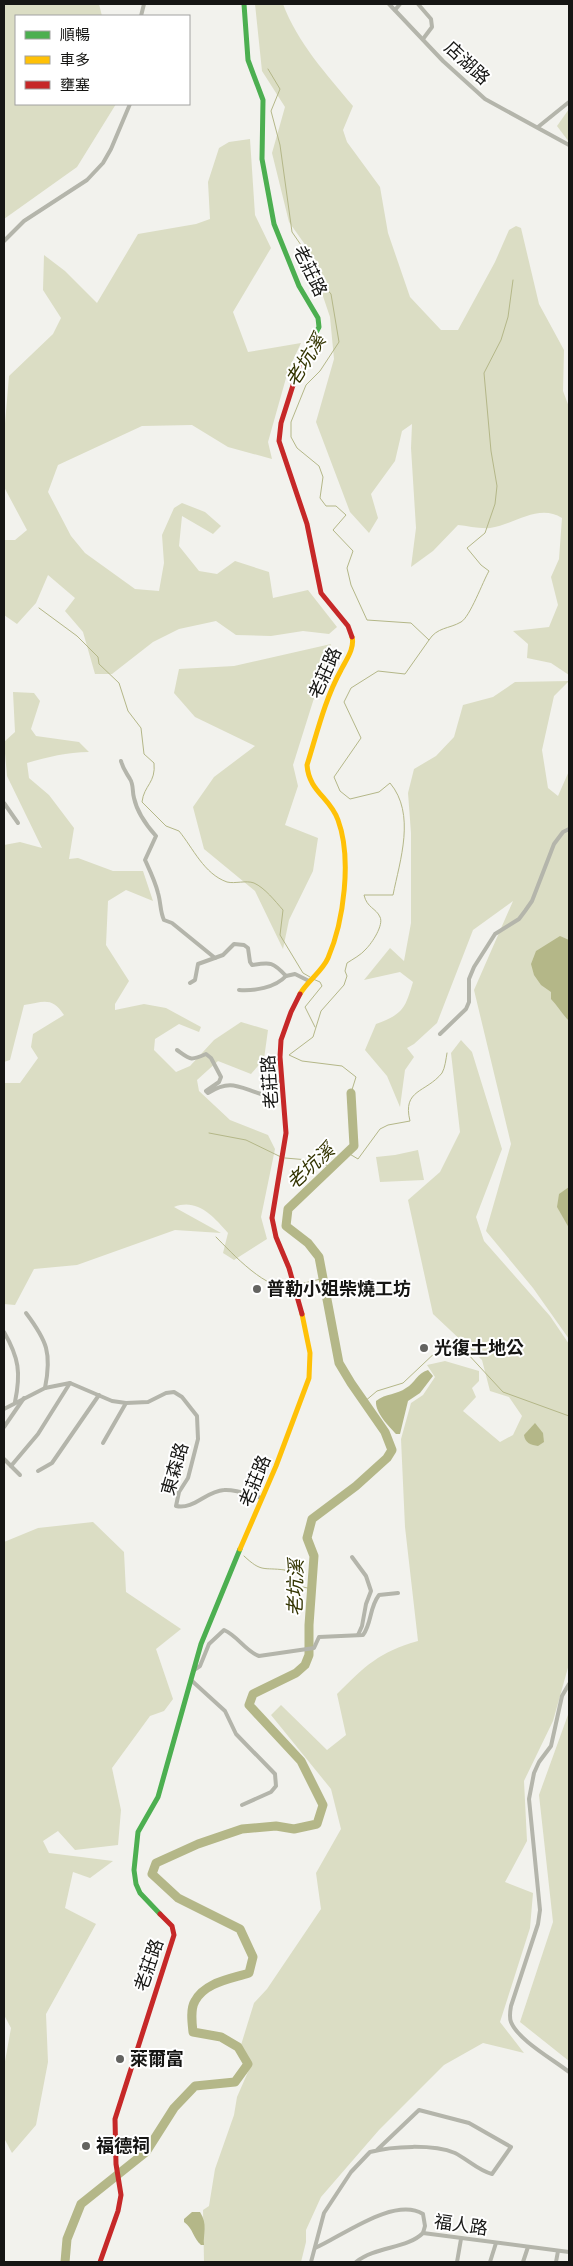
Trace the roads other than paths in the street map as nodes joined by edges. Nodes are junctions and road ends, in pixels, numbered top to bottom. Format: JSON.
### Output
{"nodes":[{"id":1,"x":244,"y":4,"type":"edge"},
{"id":2,"x":389,"y":4,"type":"edge"},
{"id":3,"x":400,"y":4,"type":"edge"},
{"id":4,"x":418,"y":4,"type":"edge"},
{"id":5,"x":395,"y":10,"type":"junction"},
{"id":6,"x":423,"y":39,"type":"junction"},
{"id":7,"x":569,"y":102,"type":"edge"},
{"id":8,"x":130,"y":105,"type":"edge"},
{"id":9,"x":538,"y":127,"type":"junction"},
{"id":10,"x":569,"y":146,"type":"edge"},
{"id":11,"x":4,"y":241,"type":"edge"},
{"id":12,"x":121,"y":761,"type":"dead end"},
{"id":13,"x":4,"y":803,"type":"edge"},
{"id":14,"x":18,"y":823,"type":"dead end"},
{"id":15,"x":569,"y":829,"type":"edge"},
{"id":16,"x":215,"y":958,"type":"junction"},
{"id":17,"x":286,"y":976,"type":"junction"},
{"id":18,"x":311,"y":979,"type":"junction"},
{"id":19,"x":190,"y":983,"type":"dead end"},
{"id":20,"x":239,"y":990,"type":"dead end"},
{"id":21,"x":440,"y":1034,"type":"dead end"},
{"id":22,"x":177,"y":1050,"type":"dead end"},
{"id":23,"x":282,"y":1080,"type":"junction"},
{"id":24,"x":26,"y":1313,"type":"dead end"},
{"id":25,"x":4,"y":1332,"type":"edge"},
{"id":26,"x":70,"y":1383,"type":"junction"},
{"id":27,"x":45,"y":1388,"type":"junction"},
{"id":28,"x":100,"y":1395,"type":"junction"},
{"id":29,"x":24,"y":1398,"type":"junction"},
{"id":30,"x":15,"y":1402,"type":"junction"},
{"id":31,"x":126,"y":1403,"type":"junction"},
{"id":32,"x":4,"y":1409,"type":"edge"},
{"id":33,"x":4,"y":1427,"type":"edge"},
{"id":34,"x":103,"y":1443,"type":"dead end"},
{"id":35,"x":4,"y":1459,"type":"edge"},
{"id":36,"x":12,"y":1466,"type":"junction"},
{"id":37,"x":38,"y":1471,"type":"dead end"},
{"id":38,"x":20,"y":1475,"type":"dead end"},
{"id":39,"x":262,"y":1498,"type":"junction"},
{"id":40,"x":352,"y":1557,"type":"dead end"},
{"id":41,"x":398,"y":1593,"type":"dead end"},
{"id":42,"x":358,"y":1636,"type":"junction"},
{"id":43,"x":194,"y":1670,"type":"junction"},
{"id":44,"x":191,"y":1680,"type":"junction"},
{"id":45,"x":569,"y":1684,"type":"edge"},
{"id":46,"x":242,"y":1805,"type":"dead end"},
{"id":47,"x":569,"y":2072,"type":"edge"},
{"id":48,"x":377,"y":2150,"type":"junction"},
{"id":49,"x":423,"y":2233,"type":"junction"},
{"id":50,"x":461,"y":2239,"type":"junction"},
{"id":51,"x":496,"y":2243,"type":"junction"},
{"id":52,"x":528,"y":2247,"type":"junction"},
{"id":53,"x":315,"y":2248,"type":"junction"},
{"id":54,"x":558,"y":2251,"type":"junction"},
{"id":55,"x":569,"y":2252,"type":"edge"},
{"id":56,"x":100,"y":2262,"type":"edge"},
{"id":57,"x":311,"y":2262,"type":"edge"},
{"id":58,"x":356,"y":2262,"type":"edge"},
{"id":59,"x":457,"y":2262,"type":"edge"},
{"id":60,"x":490,"y":2262,"type":"edge"},
{"id":61,"x":523,"y":2262,"type":"edge"},
{"id":62,"x":556,"y":2262,"type":"edge"}],
"edges":[{"from":1,"to":18,"type":"street","name":"老莊路"},
{"from":2,"to":5,"type":"street","name":"店湖路"},
{"from":3,"to":5,"type":"street"},
{"from":4,"to":6,"type":"street"},
{"from":5,"to":6,"type":"street","name":"店湖路"},
{"from":6,"to":9,"type":"street","name":"店湖路"},
{"from":7,"to":9,"type":"street"},
{"from":8,"to":11,"type":"street"},
{"from":9,"to":10,"type":"street","name":"店湖路"},
{"from":12,"to":16,"type":"street"},
{"from":13,"to":14,"type":"street"},
{"from":15,"to":21,"type":"street"},
{"from":16,"to":17,"type":"street"},
{"from":16,"to":19,"type":"street"},
{"from":17,"to":18,"type":"street"},
{"from":17,"to":20,"type":"street"},
{"from":18,"to":23,"type":"street","name":"老莊路"},
{"from":22,"to":23,"type":"street"},
{"from":23,"to":39,"type":"street","name":"老莊路"},
{"from":24,"to":27,"type":"street"},
{"from":25,"to":30,"type":"street"},
{"from":26,"to":27,"type":"street"},
{"from":26,"to":28,"type":"street","name":"東森路"},
{"from":26,"to":36,"type":"street"},
{"from":27,"to":29,"type":"street"},
{"from":28,"to":31,"type":"street","name":"東森路"},
{"from":28,"to":37,"type":"street"},
{"from":29,"to":30,"type":"street"},
{"from":29,"to":33,"type":"street"},
{"from":30,"to":32,"type":"street"},
{"from":31,"to":34,"type":"street"},
{"from":31,"to":39,"type":"street","name":"東森路"},
{"from":35,"to":36,"type":"street"},
{"from":36,"to":38,"type":"street"},
{"from":39,"to":43,"type":"street","name":"老莊路"},
{"from":40,"to":42,"type":"street"},
{"from":41,"to":42,"type":"street"},
{"from":42,"to":43,"type":"street"},
{"from":43,"to":44,"type":"street","name":"老莊路"},
{"from":44,"to":46,"type":"street"},
{"from":44,"to":56,"type":"street","name":"老莊路"},
{"from":45,"to":47,"type":"street"},
{"from":48,"to":48,"type":"street"},
{"from":48,"to":53,"type":"street"},
{"from":49,"to":50,"type":"street","name":"福人路"},
{"from":49,"to":53,"type":"street"},
{"from":49,"to":58,"type":"street","name":"福人路"},
{"from":50,"to":51,"type":"street","name":"福人路"},
{"from":50,"to":59,"type":"street"},
{"from":51,"to":52,"type":"street","name":"福人路"},
{"from":51,"to":60,"type":"street"},
{"from":52,"to":54,"type":"street","name":"福人路"},
{"from":52,"to":61,"type":"street"},
{"from":53,"to":57,"type":"street"},
{"from":54,"to":55,"type":"street","name":"福人路"},
{"from":54,"to":62,"type":"street"}]}
